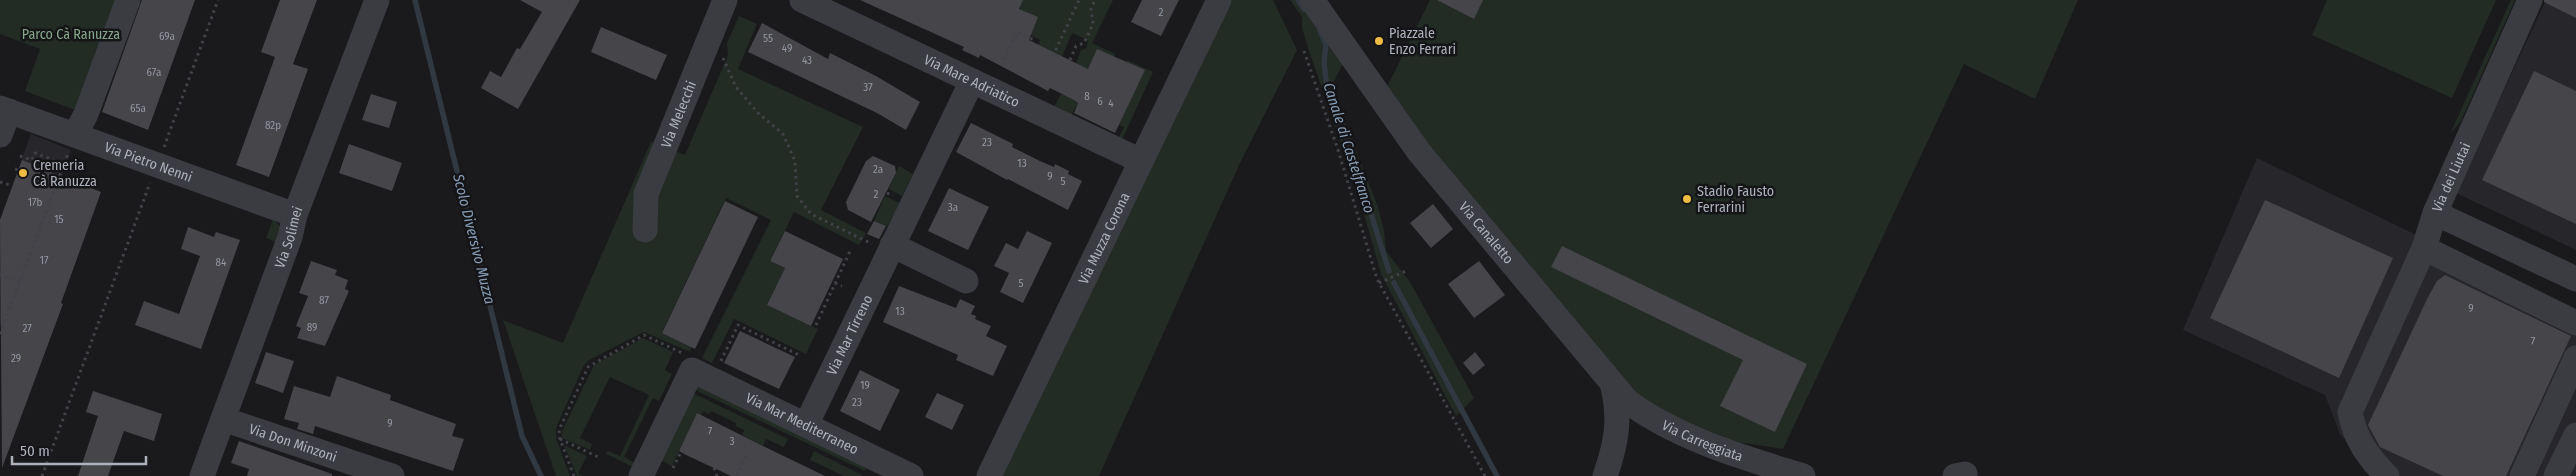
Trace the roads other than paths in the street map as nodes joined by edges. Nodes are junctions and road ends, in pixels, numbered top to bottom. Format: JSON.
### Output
{"nodes":[{"id":1,"x":128,"y":0,"type":"edge"},
{"id":2,"x":377,"y":0,"type":"edge"},
{"id":3,"x":725,"y":0,"type":"edge"},
{"id":4,"x":802,"y":0,"type":"edge"},
{"id":5,"x":1219,"y":0,"type":"edge"},
{"id":6,"x":1312,"y":0,"type":"edge"},
{"id":7,"x":2530,"y":0,"type":"edge"},
{"id":8,"x":972,"y":81,"type":"junction"},
{"id":9,"x":4,"y":109,"type":"edge"},
{"id":10,"x":0,"y":135,"type":"edge"},
{"id":11,"x":75,"y":135,"type":"junction"},
{"id":12,"x":1141,"y":161,"type":"junction"},
{"id":13,"x":2435,"y":213,"type":"junction"},
{"id":14,"x":295,"y":215,"type":"junction"},
{"id":15,"x":645,"y":230,"type":"dead end"},
{"id":16,"x":2424,"y":248,"type":"junction"},
{"id":17,"x":890,"y":249,"type":"junction"},
{"id":18,"x":2576,"y":279,"type":"edge"},
{"id":19,"x":966,"y":281,"type":"dead end"},
{"id":20,"x":2573,"y":315,"type":"edge"},
{"id":21,"x":2576,"y":358,"type":"edge"},
{"id":22,"x":1613,"y":387,"type":"junction"},
{"id":23,"x":223,"y":419,"type":"junction"},
{"id":24,"x":806,"y":425,"type":"junction"},
{"id":25,"x":2576,"y":435,"type":"edge"},
{"id":26,"x":878,"y":469,"type":"edge"},
{"id":27,"x":202,"y":476,"type":"edge"},
{"id":28,"x":392,"y":476,"type":"edge"},
{"id":29,"x":641,"y":476,"type":"edge"},
{"id":30,"x":911,"y":476,"type":"edge"},
{"id":31,"x":989,"y":476,"type":"edge"},
{"id":32,"x":1605,"y":476,"type":"edge"},
{"id":33,"x":1803,"y":476,"type":"edge"},
{"id":34,"x":2387,"y":476,"type":"edge"},
{"id":35,"x":2522,"y":476,"type":"edge"},
{"id":36,"x":2556,"y":476,"type":"edge"}],
"edges":[{"from":1,"to":11,"type":"street"},
{"from":2,"to":14,"type":"street","name":"Via Solimei"},
{"from":3,"to":15,"type":"street","name":"Via Melecchi"},
{"from":4,"to":8,"type":"street","name":"Via Mare Adriatico"},
{"from":5,"to":12,"type":"street","name":"Via Muzza Corona"},
{"from":6,"to":22,"type":"street","name":"Via Canaletto"},
{"from":7,"to":13,"type":"street","name":"Via dei Liutai"},
{"from":8,"to":12,"type":"street","name":"Via Mare Adriatico"},
{"from":8,"to":17,"type":"street","name":"Via Mar Tirreno"},
{"from":9,"to":10,"type":"street"},
{"from":9,"to":11,"type":"street","name":"Via Pietro Nenni"},
{"from":11,"to":14,"type":"street","name":"Via Pietro Nenni"},
{"from":12,"to":31,"type":"street","name":"Via Muzza Corona"},
{"from":13,"to":16,"type":"street"},
{"from":13,"to":18,"type":"street","name":"Via dei Liutai"},
{"from":14,"to":23,"type":"street","name":"Via Solimei"},
{"from":16,"to":20,"type":"street"},
{"from":16,"to":34,"type":"street"},
{"from":17,"to":19,"type":"street"},
{"from":17,"to":24,"type":"street","name":"Via Mar Tirreno"},
{"from":21,"to":35,"type":"street"},
{"from":22,"to":32,"type":"street"},
{"from":22,"to":33,"type":"street","name":"Via Carreggiata"},
{"from":23,"to":27,"type":"street","name":"Via Solimei"},
{"from":23,"to":28,"type":"street","name":"Via Don Minzoni"},
{"from":24,"to":26,"type":"street","name":"Via Mar Mediterraneo"},
{"from":24,"to":29,"type":"street","name":"Via Mar Mediterraneo"},
{"from":25,"to":36,"type":"street"},
{"from":26,"to":30,"type":"street","name":"Via Mar Mediterraneo"}]}
